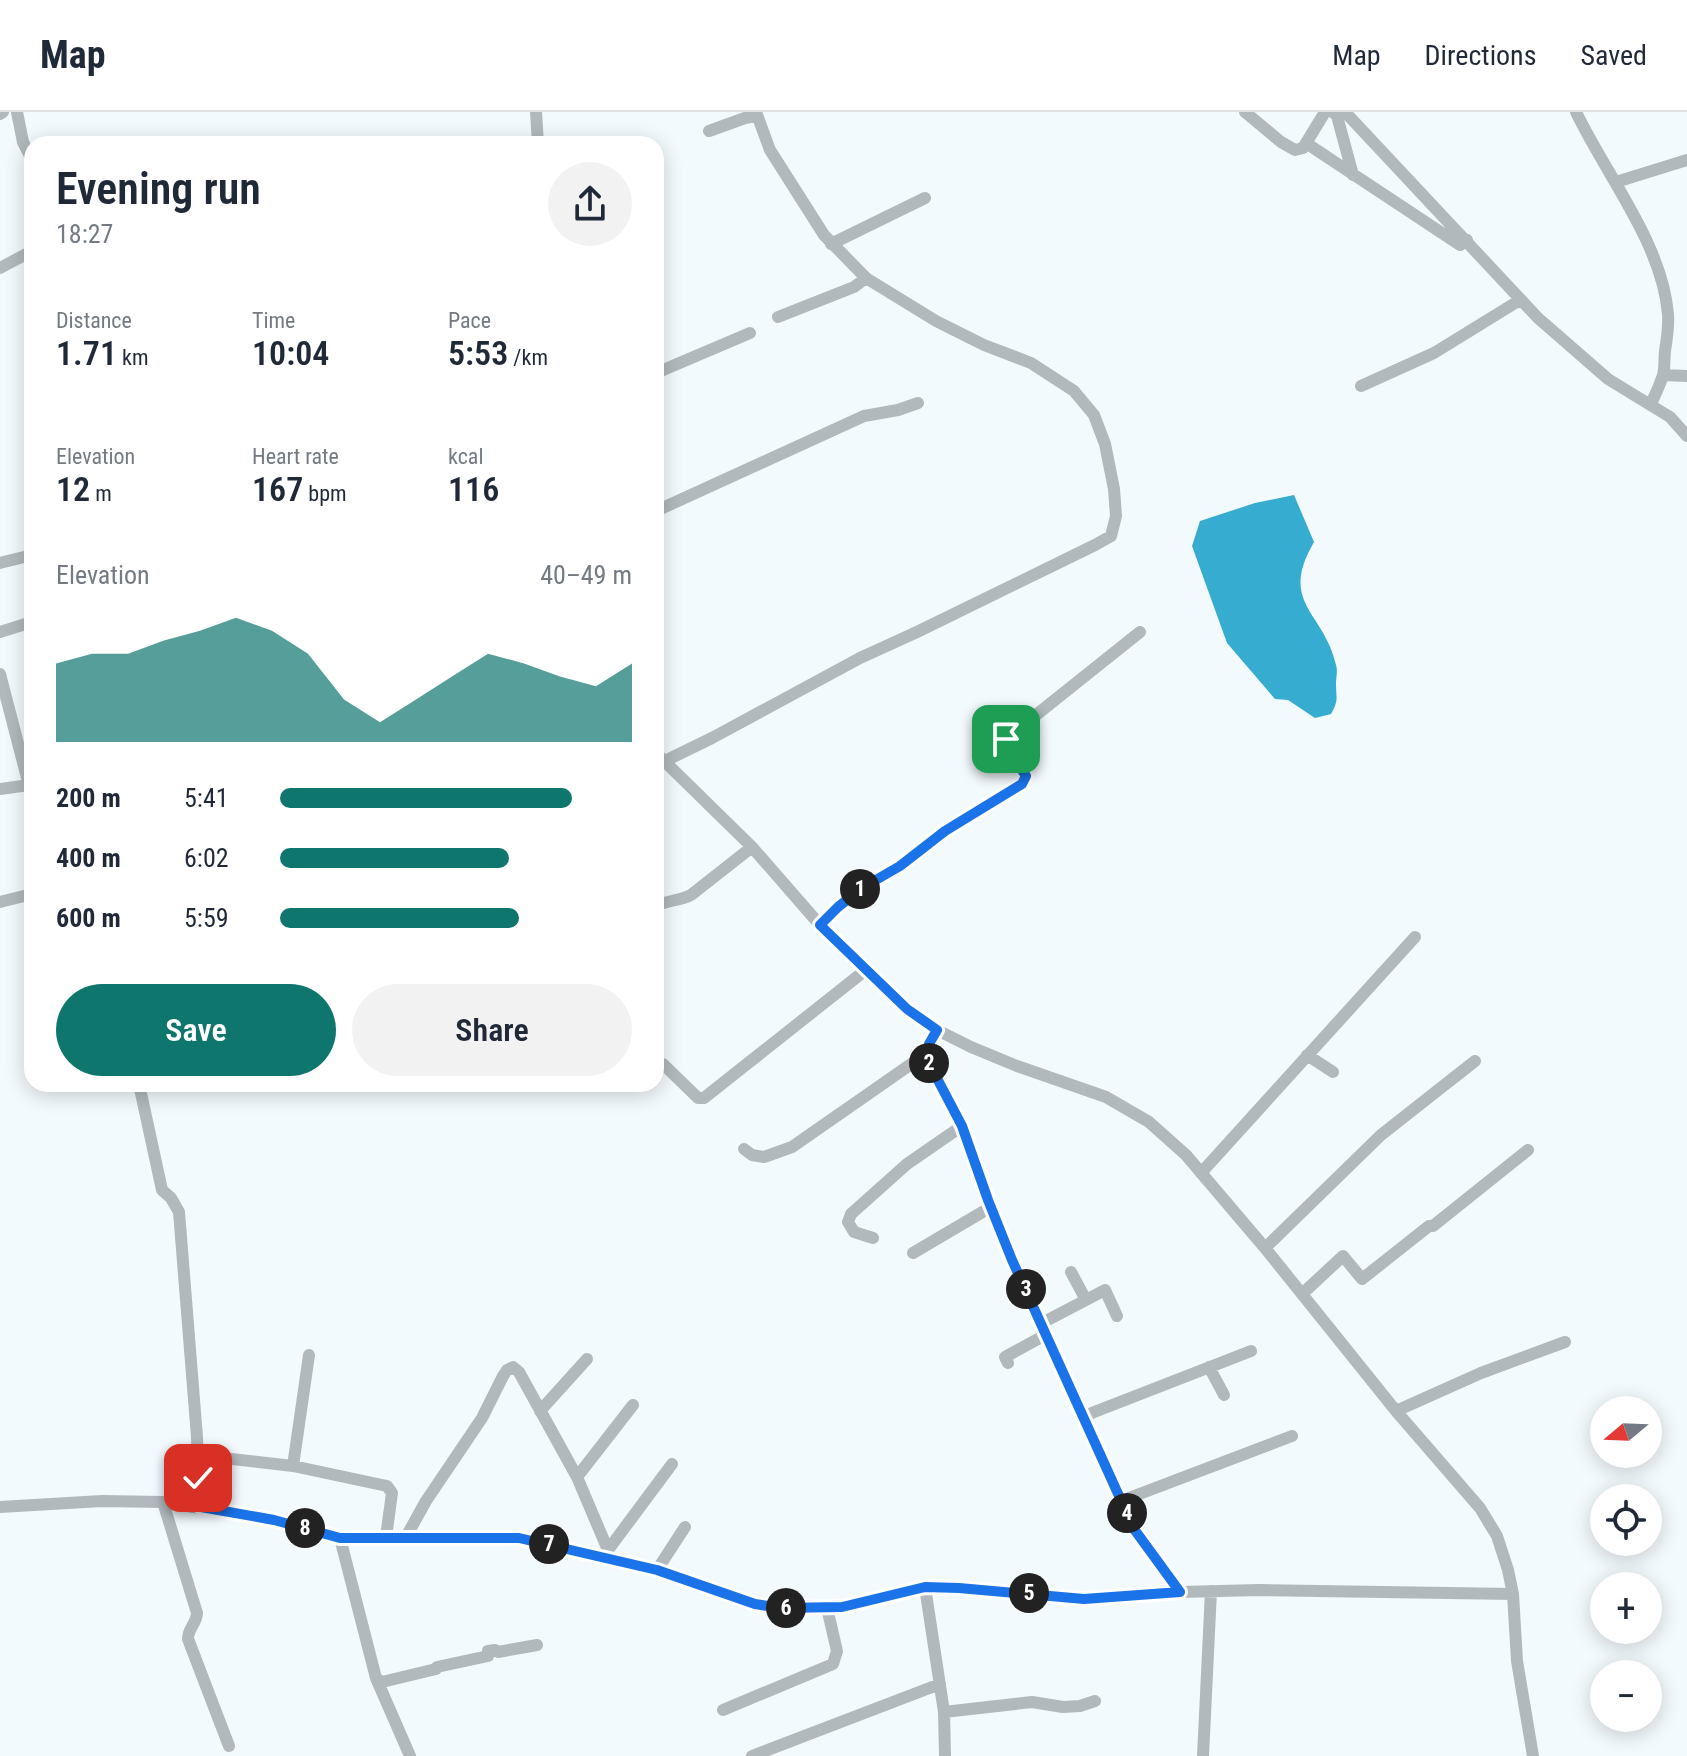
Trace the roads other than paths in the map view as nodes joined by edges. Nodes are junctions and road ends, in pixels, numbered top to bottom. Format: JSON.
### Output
{"nodes":[{"id":1,"x":17,"y":112,"type":"edge"},
{"id":2,"x":536,"y":112,"type":"edge"},
{"id":3,"x":1245,"y":112,"type":"edge"},
{"id":4,"x":1325,"y":112,"type":"edge"},
{"id":5,"x":1333,"y":112,"type":"edge"},
{"id":6,"x":1345,"y":112,"type":"edge"},
{"id":7,"x":1576,"y":112,"type":"edge"},
{"id":8,"x":756,"y":114,"type":"edge"},
{"id":9,"x":709,"y":131,"type":"dead end"},
{"id":10,"x":534,"y":136,"type":"edge"},
{"id":11,"x":1306,"y":143,"type":"junction"},
{"id":12,"x":24,"y":144,"type":"edge"},
{"id":13,"x":1687,"y":160,"type":"edge"},
{"id":14,"x":1353,"y":175,"type":"junction"},
{"id":15,"x":1616,"y":182,"type":"junction"},
{"id":16,"x":925,"y":198,"type":"dead end"},
{"id":17,"x":1467,"y":240,"type":"junction"},
{"id":18,"x":831,"y":244,"type":"junction"},
{"id":19,"x":24,"y":255,"type":"edge"},
{"id":20,"x":0,"y":268,"type":"edge"},
{"id":21,"x":866,"y":278,"type":"junction"},
{"id":22,"x":1520,"y":300,"type":"junction"},
{"id":23,"x":778,"y":317,"type":"dead end"},
{"id":24,"x":750,"y":333,"type":"dead end"},
{"id":25,"x":664,"y":370,"type":"edge"},
{"id":26,"x":1663,"y":375,"type":"junction"},
{"id":27,"x":1687,"y":376,"type":"edge"},
{"id":28,"x":1361,"y":386,"type":"dead end"},
{"id":29,"x":918,"y":403,"type":"dead end"},
{"id":30,"x":1651,"y":404,"type":"junction"},
{"id":31,"x":1687,"y":436,"type":"edge"},
{"id":32,"x":664,"y":507,"type":"edge"},
{"id":33,"x":24,"y":557,"type":"edge"},
{"id":34,"x":0,"y":563,"type":"edge"},
{"id":35,"x":24,"y":624,"type":"edge"},
{"id":36,"x":0,"y":632,"type":"edge"},
{"id":37,"x":1140,"y":632,"type":"dead end"},
{"id":38,"x":0,"y":674,"type":"edge"},
{"id":39,"x":664,"y":756,"type":"edge"},
{"id":40,"x":664,"y":760,"type":"edge"},
{"id":41,"x":24,"y":768,"type":"edge"},
{"id":42,"x":0,"y":789,"type":"edge"},
{"id":43,"x":24,"y":791,"type":"edge"},
{"id":44,"x":752,"y":847,"type":"junction"},
{"id":45,"x":24,"y":897,"type":"edge"},
{"id":46,"x":664,"y":902,"type":"edge"},
{"id":47,"x":1,"y":904,"type":"edge"},
{"id":48,"x":820,"y":925,"type":"junction"},
{"id":49,"x":1415,"y":937,"type":"dead end"},
{"id":50,"x":867,"y":969,"type":"junction"},
{"id":51,"x":937,"y":1030,"type":"junction"},
{"id":52,"x":927,"y":1053,"type":"junction"},
{"id":53,"x":1307,"y":1055,"type":"junction"},
{"id":54,"x":1475,"y":1061,"type":"dead end"},
{"id":55,"x":664,"y":1065,"type":"edge"},
{"id":56,"x":1333,"y":1072,"type":"dead end"},
{"id":57,"x":141,"y":1092,"type":"edge"},
{"id":58,"x":962,"y":1126,"type":"junction"},
{"id":59,"x":744,"y":1149,"type":"dead end"},
{"id":60,"x":1528,"y":1150,"type":"dead end"},
{"id":61,"x":1201,"y":1173,"type":"junction"},
{"id":62,"x":991,"y":1207,"type":"junction"},
{"id":63,"x":873,"y":1238,"type":"dead end"},
{"id":64,"x":1265,"y":1248,"type":"junction"},
{"id":65,"x":913,"y":1253,"type":"dead end"},
{"id":66,"x":1071,"y":1272,"type":"dead end"},
{"id":67,"x":1302,"y":1294,"type":"junction"},
{"id":68,"x":1086,"y":1300,"type":"junction"},
{"id":69,"x":1117,"y":1316,"type":"dead end"},
{"id":70,"x":1045,"y":1328,"type":"junction"},
{"id":71,"x":1565,"y":1342,"type":"dead end"},
{"id":72,"x":1251,"y":1351,"type":"dead end"},
{"id":73,"x":309,"y":1355,"type":"dead end"},
{"id":74,"x":587,"y":1359,"type":"dead end"},
{"id":75,"x":1008,"y":1363,"type":"dead end"},
{"id":76,"x":1209,"y":1367,"type":"junction"},
{"id":77,"x":1224,"y":1395,"type":"dead end"},
{"id":78,"x":633,"y":1405,"type":"dead end"},
{"id":79,"x":540,"y":1411,"type":"junction"},
{"id":80,"x":1396,"y":1411,"type":"junction"},
{"id":81,"x":1084,"y":1416,"type":"junction"},
{"id":82,"x":1292,"y":1436,"type":"dead end"},
{"id":83,"x":197,"y":1455,"type":"junction"},
{"id":84,"x":672,"y":1464,"type":"dead end"},
{"id":85,"x":293,"y":1466,"type":"junction"},
{"id":86,"x":577,"y":1477,"type":"junction"},
{"id":87,"x":1121,"y":1501,"type":"junction"},
{"id":88,"x":163,"y":1502,"type":"junction"},
{"id":89,"x":0,"y":1507,"type":"edge"},
{"id":90,"x":201,"y":1507,"type":"junction"},
{"id":91,"x":685,"y":1527,"type":"dead end"},
{"id":92,"x":386,"y":1537,"type":"junction"},
{"id":93,"x":406,"y":1537,"type":"junction"},
{"id":94,"x":340,"y":1538,"type":"junction"},
{"id":95,"x":609,"y":1555,"type":"junction"},
{"id":96,"x":657,"y":1570,"type":"junction"},
{"id":97,"x":925,"y":1587,"type":"junction"},
{"id":98,"x":1211,"y":1591,"type":"junction"},
{"id":99,"x":1180,"y":1592,"type":"junction"},
{"id":100,"x":1513,"y":1594,"type":"junction"},
{"id":101,"x":827,"y":1608,"type":"junction"},
{"id":102,"x":537,"y":1645,"type":"dead end"},
{"id":103,"x":377,"y":1679,"type":"junction"},
{"id":104,"x":940,"y":1684,"type":"junction"},
{"id":105,"x":1095,"y":1701,"type":"dead end"},
{"id":106,"x":723,"y":1710,"type":"dead end"},
{"id":107,"x":944,"y":1712,"type":"junction"},
{"id":108,"x":229,"y":1746,"type":"dead end"},
{"id":109,"x":410,"y":1756,"type":"edge"},
{"id":110,"x":752,"y":1756,"type":"edge"},
{"id":111,"x":945,"y":1756,"type":"edge"},
{"id":112,"x":1203,"y":1756,"type":"edge"},
{"id":113,"x":1533,"y":1756,"type":"edge"}],
"edges":[{"from":1,"to":12,"type":"street"},
{"from":2,"to":10,"type":"street"},
{"from":3,"to":11,"type":"street"},
{"from":4,"to":11,"type":"street"},
{"from":5,"to":14,"type":"street"},
{"from":6,"to":17,"type":"street"},
{"from":7,"to":15,"type":"street"},
{"from":8,"to":9,"type":"street"},
{"from":8,"to":18,"type":"street"},
{"from":11,"to":14,"type":"street"},
{"from":13,"to":15,"type":"street"},
{"from":14,"to":17,"type":"street"},
{"from":15,"to":26,"type":"street"},
{"from":16,"to":18,"type":"street"},
{"from":17,"to":22,"type":"street"},
{"from":18,"to":21,"type":"street"},
{"from":19,"to":20,"type":"street"},
{"from":21,"to":23,"type":"street"},
{"from":21,"to":39,"type":"street"},
{"from":22,"to":28,"type":"street"},
{"from":22,"to":30,"type":"street"},
{"from":24,"to":25,"type":"street"},
{"from":26,"to":27,"type":"street"},
{"from":26,"to":30,"type":"street"},
{"from":29,"to":32,"type":"street"},
{"from":30,"to":31,"type":"street"},
{"from":33,"to":34,"type":"street"},
{"from":35,"to":36,"type":"street"},
{"from":37,"to":48,"type":"street"},
{"from":38,"to":41,"type":"street"},
{"from":40,"to":44,"type":"street"},
{"from":42,"to":43,"type":"street"},
{"from":44,"to":46,"type":"street"},
{"from":44,"to":48,"type":"street"},
{"from":45,"to":47,"type":"street"},
{"from":48,"to":50,"type":"street"},
{"from":49,"to":53,"type":"street"},
{"from":50,"to":51,"type":"street"},
{"from":50,"to":55,"type":"street"},
{"from":51,"to":52,"type":"street"},
{"from":51,"to":61,"type":"street"},
{"from":52,"to":58,"type":"street"},
{"from":52,"to":59,"type":"street"},
{"from":53,"to":56,"type":"street"},
{"from":53,"to":61,"type":"street"},
{"from":54,"to":64,"type":"street"},
{"from":57,"to":83,"type":"street"},
{"from":58,"to":62,"type":"street"},
{"from":58,"to":63,"type":"street"},
{"from":60,"to":67,"type":"street"},
{"from":61,"to":64,"type":"street"},
{"from":62,"to":65,"type":"street"},
{"from":62,"to":70,"type":"street"},
{"from":64,"to":67,"type":"street"},
{"from":66,"to":68,"type":"street"},
{"from":67,"to":80,"type":"street"},
{"from":68,"to":69,"type":"street"},
{"from":68,"to":70,"type":"street"},
{"from":70,"to":75,"type":"street"},
{"from":70,"to":81,"type":"street"},
{"from":71,"to":80,"type":"street"},
{"from":72,"to":76,"type":"street"},
{"from":73,"to":85,"type":"street"},
{"from":74,"to":79,"type":"street"},
{"from":76,"to":77,"type":"street"},
{"from":76,"to":81,"type":"street"},
{"from":78,"to":86,"type":"street"},
{"from":79,"to":86,"type":"street"},
{"from":79,"to":93,"type":"street"},
{"from":80,"to":100,"type":"street"},
{"from":81,"to":87,"type":"street"},
{"from":82,"to":87,"type":"street"},
{"from":83,"to":85,"type":"street"},
{"from":83,"to":90,"type":"street"},
{"from":84,"to":95,"type":"street"},
{"from":85,"to":92,"type":"street"},
{"from":86,"to":95,"type":"street"},
{"from":87,"to":99,"type":"street"},
{"from":88,"to":89,"type":"street"},
{"from":88,"to":90,"type":"street"},
{"from":88,"to":108,"type":"street"},
{"from":90,"to":94,"type":"street"},
{"from":91,"to":96,"type":"street"},
{"from":92,"to":93,"type":"street"},
{"from":92,"to":94,"type":"street"},
{"from":93,"to":95,"type":"street"},
{"from":94,"to":103,"type":"street"},
{"from":95,"to":96,"type":"street"},
{"from":96,"to":101,"type":"street"},
{"from":97,"to":99,"type":"street"},
{"from":97,"to":101,"type":"street"},
{"from":97,"to":104,"type":"street"},
{"from":98,"to":99,"type":"street"},
{"from":98,"to":100,"type":"street"},
{"from":98,"to":112,"type":"street"},
{"from":100,"to":113,"type":"street"},
{"from":101,"to":106,"type":"street"},
{"from":102,"to":103,"type":"street"},
{"from":103,"to":109,"type":"street"},
{"from":104,"to":107,"type":"street"},
{"from":104,"to":110,"type":"street"},
{"from":105,"to":107,"type":"street"},
{"from":107,"to":111,"type":"street"}]}
